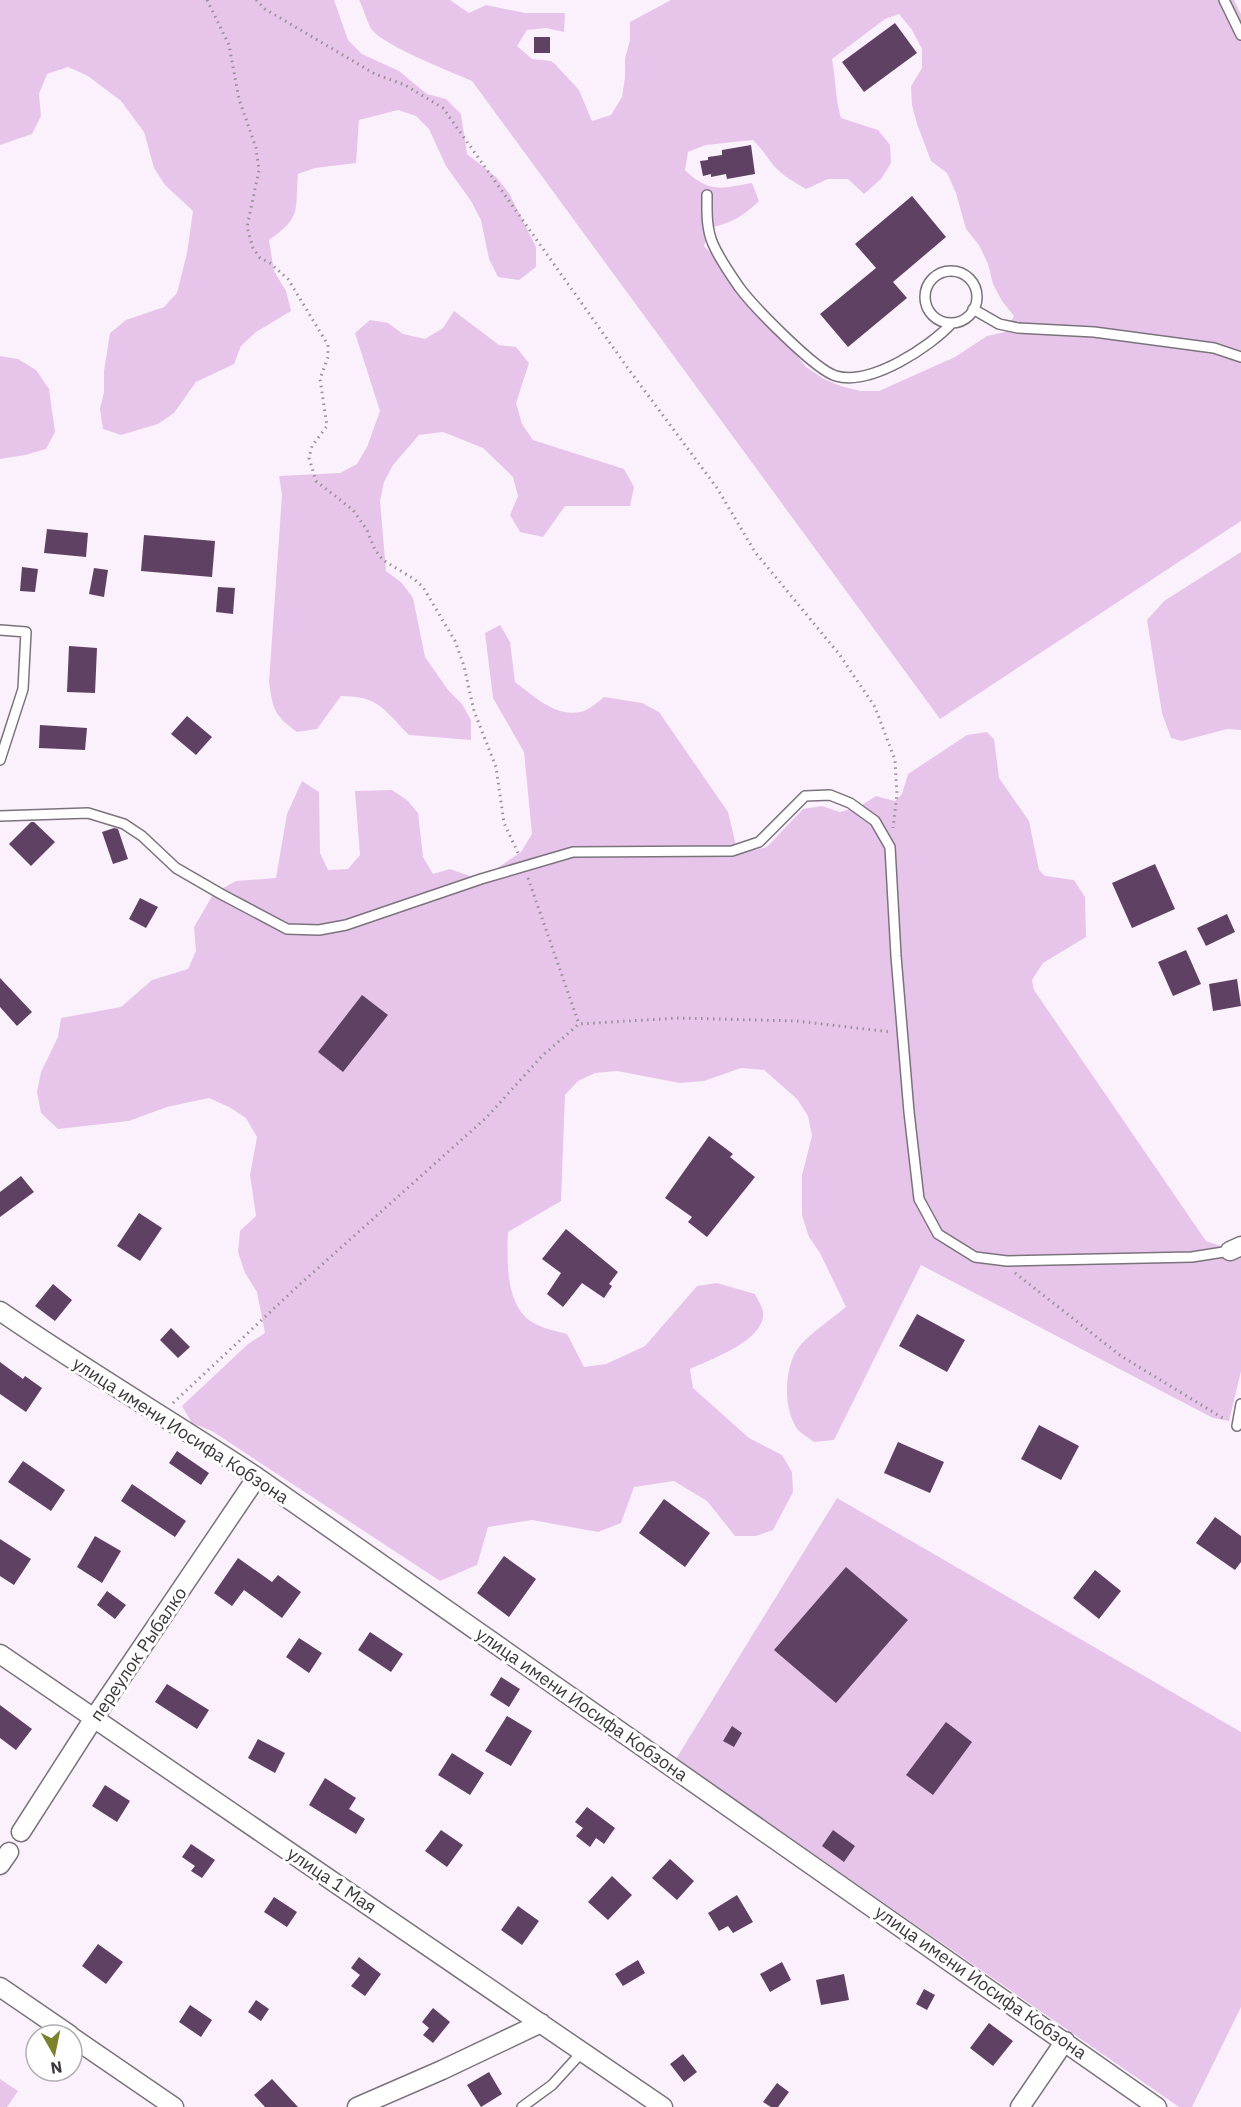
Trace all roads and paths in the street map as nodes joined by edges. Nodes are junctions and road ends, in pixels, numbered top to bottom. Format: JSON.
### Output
{"nodes":[{"id":1,"x":207,"y":0,"type":"edge"},
{"id":2,"x":256,"y":0,"type":"edge"},
{"id":3,"x":1224,"y":0,"type":"edge"},
{"id":4,"x":1241,"y":35,"type":"edge"},
{"id":5,"x":707,"y":195,"type":"dead end"},
{"id":6,"x":973,"y":309,"type":"junction"},
{"id":7,"x":952,"y":322,"type":"junction"},
{"id":8,"x":1241,"y":357,"type":"edge"},
{"id":9,"x":0,"y":630,"type":"edge"},
{"id":10,"x":0,"y":760,"type":"edge"},
{"id":11,"x":0,"y":816,"type":"edge"},
{"id":12,"x":890,"y":847,"type":"junction"},
{"id":13,"x":524,"y":866,"type":"junction"},
{"id":14,"x":579,"y":1024,"type":"junction"},
{"id":15,"x":902,"y":1033,"type":"junction"},
{"id":16,"x":1235,"y":1248,"type":"edge"},
{"id":17,"x":996,"y":1260,"type":"junction"},
{"id":18,"x":0,"y":1311,"type":"edge"},
{"id":19,"x":1241,"y":1404,"type":"edge"},
{"id":20,"x":161,"y":1414,"type":"junction"},
{"id":21,"x":1236,"y":1426,"type":"joint"},
{"id":22,"x":258,"y":1478,"type":"junction"},
{"id":23,"x":0,"y":1653,"type":"edge"},
{"id":24,"x":94,"y":1718,"type":"junction"},
{"id":25,"x":21,"y":1832,"type":"dead end"},
{"id":26,"x":0,"y":1987,"type":"edge"},
{"id":27,"x":52,"y":2023,"type":"edge"},
{"id":28,"x":541,"y":2024,"type":"junction"},
{"id":29,"x":1065,"y":2042,"type":"junction"},
{"id":30,"x":84,"y":2045,"type":"edge"},
{"id":31,"x":583,"y":2051,"type":"junction"},
{"id":32,"x":174,"y":2107,"type":"edge"},
{"id":33,"x":357,"y":2107,"type":"edge"},
{"id":34,"x":522,"y":2107,"type":"edge"},
{"id":35,"x":663,"y":2107,"type":"edge"},
{"id":36,"x":1020,"y":2107,"type":"edge"},
{"id":37,"x":1157,"y":2107,"type":"edge"}],
"edges":[{"from":1,"to":13,"type":"path"},
{"from":2,"to":12,"type":"path"},
{"from":3,"to":4,"type":"lane"},
{"from":5,"to":7,"type":"lane"},
{"from":6,"to":7,"type":"lane"},
{"from":6,"to":7,"type":"lane"},
{"from":6,"to":8,"type":"lane"},
{"from":9,"to":10,"type":"lane"},
{"from":11,"to":13,"type":"lane"},
{"from":12,"to":13,"type":"lane"},
{"from":12,"to":15,"type":"lane"},
{"from":13,"to":14,"type":"path"},
{"from":14,"to":15,"type":"path"},
{"from":14,"to":20,"type":"path"},
{"from":15,"to":17,"type":"lane"},
{"from":16,"to":17,"type":"lane"},
{"from":17,"to":21,"type":"path"},
{"from":18,"to":20,"type":"street","name":"улица имени Иосифа Кобзона"},
{"from":19,"to":21,"type":"lane"},
{"from":20,"to":22,"type":"street","name":"улица имени Иосифа Кобзона"},
{"from":22,"to":24,"type":"street","name":"переулок Рыбалко"},
{"from":22,"to":29,"type":"street","name":"улица имени Иосифа Кобзона"},
{"from":23,"to":24,"type":"street","name":"улица 1 Мая"},
{"from":24,"to":25,"type":"street","name":"переулок Рыбалко"},
{"from":24,"to":28,"type":"street","name":"улица 1 Мая"},
{"from":26,"to":27,"type":"street"},
{"from":28,"to":31,"type":"street","name":"улица 1 Мая"},
{"from":28,"to":33,"type":"street"},
{"from":29,"to":36,"type":"street"},
{"from":29,"to":37,"type":"street","name":"улица имени Иосифа Кобзона"},
{"from":30,"to":32,"type":"street"},
{"from":31,"to":34,"type":"lane"},
{"from":31,"to":35,"type":"street","name":"улица 1 Мая"}]}
